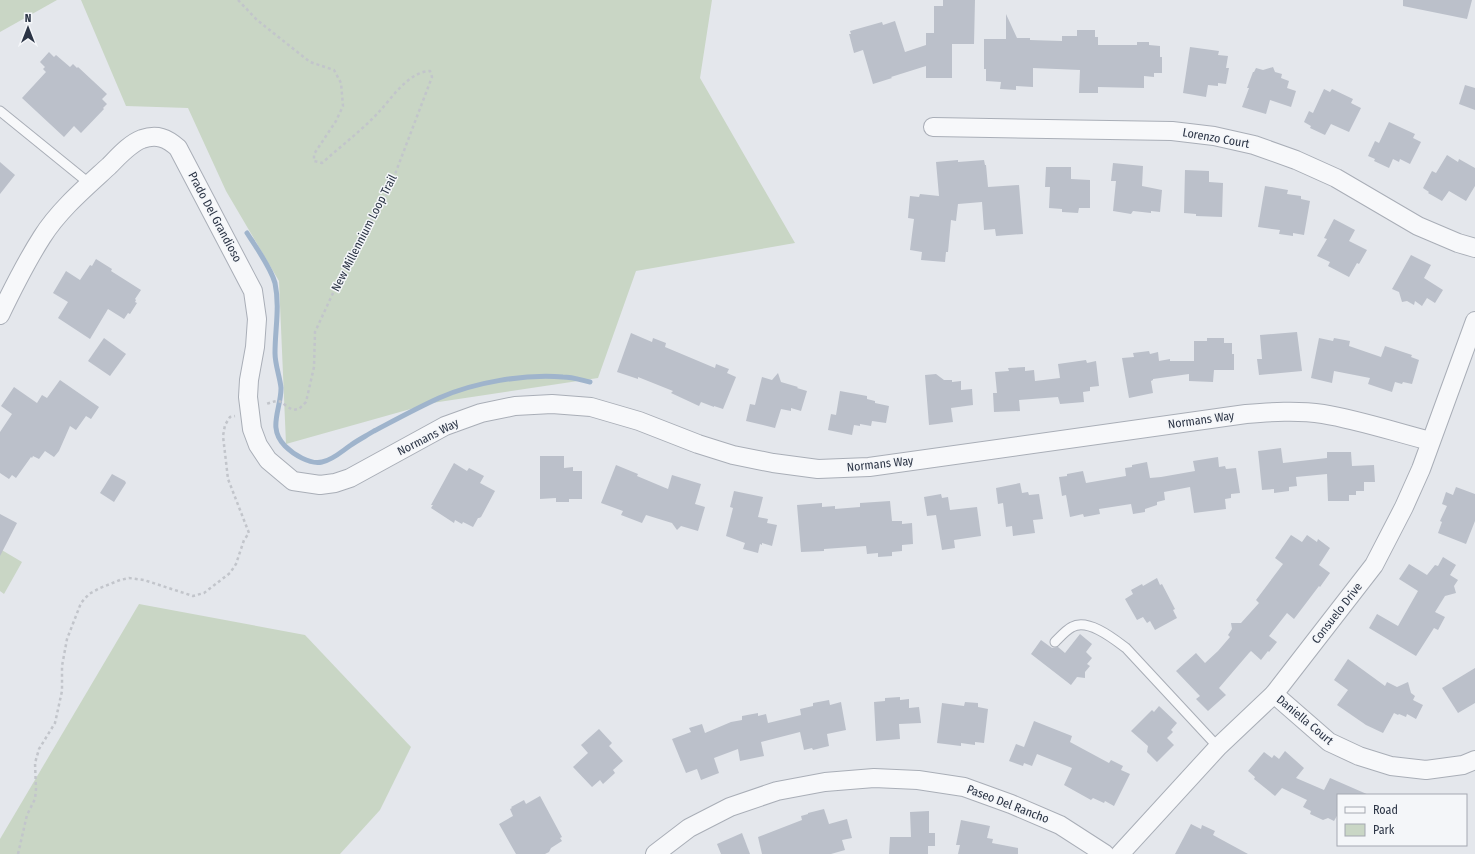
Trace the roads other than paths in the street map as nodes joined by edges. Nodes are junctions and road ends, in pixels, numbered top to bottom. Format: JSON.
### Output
{"nodes":[{"id":1,"x":0,"y":111,"type":"edge"},
{"id":2,"x":933,"y":127,"type":"dead end"},
{"id":3,"x":90,"y":184,"type":"junction"},
{"id":4,"x":1475,"y":248,"type":"edge"},
{"id":5,"x":0,"y":315,"type":"edge"},
{"id":6,"x":1475,"y":321,"type":"edge"},
{"id":7,"x":1430,"y":441,"type":"junction"},
{"id":8,"x":350,"y":478,"type":"joint"},
{"id":9,"x":1055,"y":642,"type":"dead end"},
{"id":10,"x":1274,"y":694,"type":"junction"},
{"id":11,"x":1218,"y":747,"type":"junction"},
{"id":12,"x":1475,"y":760,"type":"edge"},
{"id":13,"x":655,"y":854,"type":"edge"},
{"id":14,"x":1105,"y":854,"type":"edge"},
{"id":15,"x":1120,"y":854,"type":"edge"}],
"edges":[{"from":1,"to":3,"type":"lane"},
{"from":2,"to":4,"type":"street","name":"Lorenzo Court"},
{"from":3,"to":5,"type":"street","name":"Prado Del Grandioso"},
{"from":3,"to":8,"type":"street","name":"Prado Del Grandioso"},
{"from":6,"to":7,"type":"street","name":"Consuelo Drive"},
{"from":7,"to":8,"type":"street","name":"Normans Way"},
{"from":7,"to":10,"type":"street","name":"Consuelo Drive"},
{"from":9,"to":11,"type":"lane"},
{"from":10,"to":11,"type":"street","name":"Consuelo Drive"},
{"from":10,"to":12,"type":"street","name":"Daniella Court"},
{"from":11,"to":15,"type":"street","name":"Consuelo Drive"},
{"from":13,"to":14,"type":"street","name":"Paseo Del Rancho"}]}
